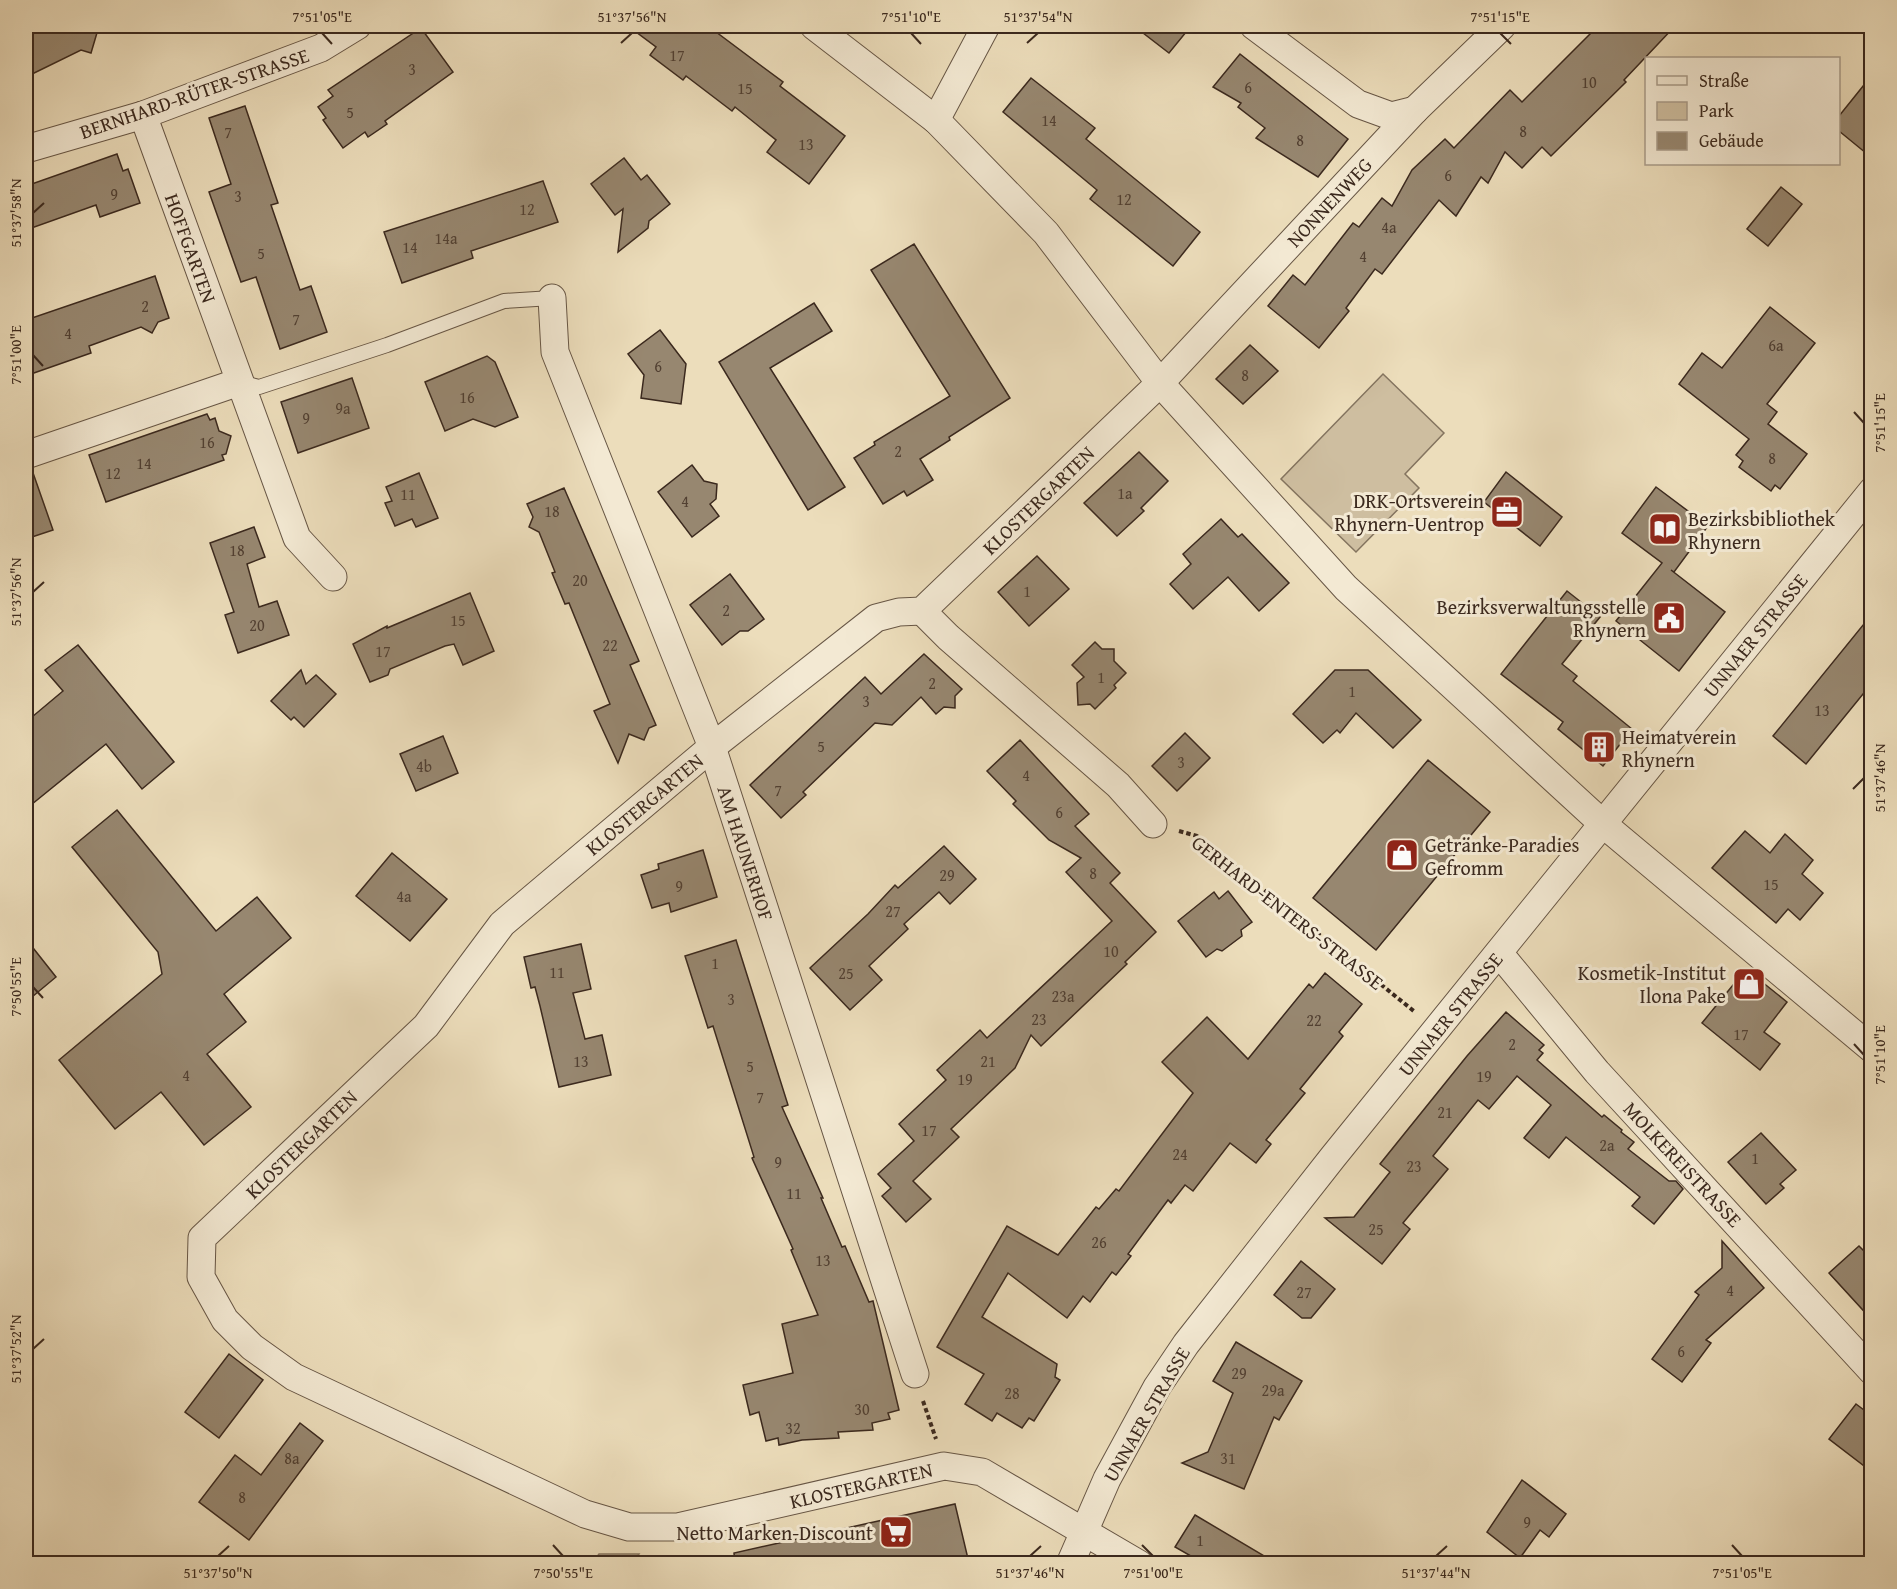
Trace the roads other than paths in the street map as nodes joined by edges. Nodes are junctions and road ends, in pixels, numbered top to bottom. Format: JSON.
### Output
{"nodes":[{"id":1,"x":357,"y":26,"type":"edge"},
{"id":2,"x":814,"y":26,"type":"edge"},
{"id":3,"x":986,"y":26,"type":"edge"},
{"id":4,"x":1254,"y":26,"type":"edge"},
{"id":5,"x":1502,"y":26,"type":"edge"},
{"id":6,"x":1415,"y":110,"type":"junction"},
{"id":7,"x":143,"y":115,"type":"junction"},
{"id":8,"x":936,"y":120,"type":"junction"},
{"id":9,"x":26,"y":149,"type":"edge"},
{"id":10,"x":552,"y":298,"type":"joint"},
{"id":11,"x":239,"y":382,"type":"junction"},
{"id":12,"x":1160,"y":383,"type":"junction"},
{"id":13,"x":26,"y":455,"type":"edge"},
{"id":14,"x":1872,"y":491,"type":"edge"},
{"id":15,"x":333,"y":577,"type":"dead end"},
{"id":16,"x":922,"y":611,"type":"junction"},
{"id":17,"x":712,"y":747,"type":"junction"},
{"id":18,"x":1153,"y":824,"type":"road end"},
{"id":19,"x":1603,"y":824,"type":"junction"},
{"id":20,"x":1499,"y":953,"type":"junction"},
{"id":21,"x":1872,"y":1049,"type":"edge"},
{"id":22,"x":1872,"y":1371,"type":"edge"},
{"id":23,"x":915,"y":1374,"type":"road end"},
{"id":24,"x":1083,"y":1531,"type":"junction"},
{"id":25,"x":1070,"y":1563,"type":"edge"},
{"id":26,"x":1139,"y":1563,"type":"edge"}],
"edges":[{"from":1,"to":7,"type":"street","name":"BERNHARD-RÜTER-STRASSE"},
{"from":2,"to":8,"type":"street"},
{"from":3,"to":8,"type":"street"},
{"from":4,"to":6,"type":"street"},
{"from":5,"to":6,"type":"street","name":"NONNENWEG"},
{"from":6,"to":12,"type":"street","name":"NONNENWEG"},
{"from":7,"to":9,"type":"street","name":"BERNHARD-RÜTER-STRASSE"},
{"from":7,"to":11,"type":"street","name":"HOFFGARTEN"},
{"from":8,"to":12,"type":"street"},
{"from":10,"to":11,"type":"lane","name":"AM HAUNERHOF"},
{"from":10,"to":17,"type":"street","name":"AM HAUNERHOF"},
{"from":11,"to":13,"type":"street"},
{"from":11,"to":15,"type":"street","name":"HOFFGARTEN"},
{"from":12,"to":16,"type":"street","name":"KLOSTERGARTEN"},
{"from":12,"to":19,"type":"street"},
{"from":14,"to":19,"type":"street","name":"UNNAER STRASSE"},
{"from":16,"to":17,"type":"street","name":"KLOSTERGARTEN"},
{"from":16,"to":18,"type":"street"},
{"from":17,"to":23,"type":"street","name":"AM HAUNERHOF"},
{"from":17,"to":24,"type":"street","name":"KLOSTERGARTEN"},
{"from":19,"to":20,"type":"street","name":"UNNAER STRASSE"},
{"from":19,"to":21,"type":"street"},
{"from":20,"to":22,"type":"street","name":"MOLKEREISTRASSE"},
{"from":20,"to":24,"type":"street","name":"UNNAER STRASSE"},
{"from":24,"to":25,"type":"street","name":"UNNAER STRASSE"},
{"from":24,"to":26,"type":"street","name":"KLOSTERGARTEN"}]}
